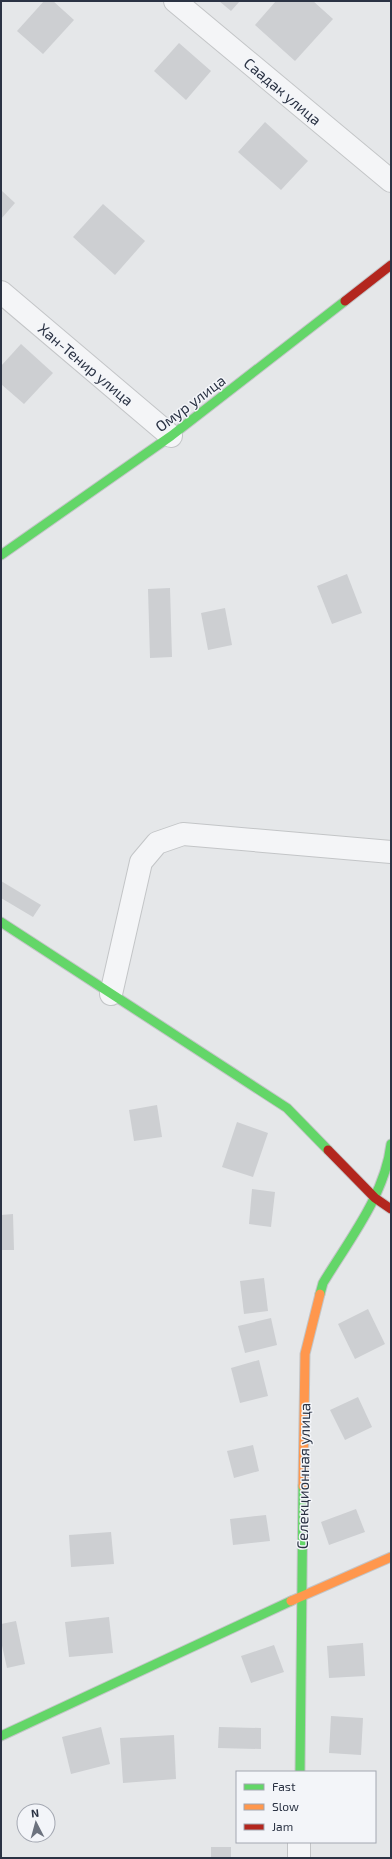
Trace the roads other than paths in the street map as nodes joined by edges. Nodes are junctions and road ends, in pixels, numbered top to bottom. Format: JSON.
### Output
{"nodes":[{"id":1,"x":175,"y":1,"type":"edge"},
{"id":2,"x":391,"y":181,"type":"edge"},
{"id":3,"x":391,"y":265,"type":"edge"},
{"id":4,"x":1,"y":292,"type":"edge"},
{"id":5,"x":171,"y":436,"type":"junction"},
{"id":6,"x":1,"y":556,"type":"edge"},
{"id":7,"x":391,"y":852,"type":"edge"},
{"id":8,"x":1,"y":922,"type":"edge"},
{"id":9,"x":111,"y":994,"type":"junction"},
{"id":10,"x":391,"y":1144,"type":"edge"},
{"id":11,"x":375,"y":1198,"type":"junction"},
{"id":12,"x":391,"y":1209,"type":"edge"},
{"id":13,"x":391,"y":1556,"type":"edge"},
{"id":14,"x":301,"y":1596,"type":"junction"},
{"id":15,"x":1,"y":1736,"type":"edge"},
{"id":16,"x":300,"y":1771,"type":"edge"},
{"id":17,"x":299,"y":1843,"type":"edge"},
{"id":18,"x":299,"y":1858,"type":"edge"}],
"edges":[{"from":1,"to":2,"type":"street","name":"Саадак улица"},
{"from":3,"to":5,"type":"street","name":"Омур улица"},
{"from":4,"to":5,"type":"street","name":"Хан-Тенир улица"},
{"from":5,"to":6,"type":"street","name":"Омур улица"},
{"from":7,"to":9,"type":"street"},
{"from":8,"to":9,"type":"street"},
{"from":9,"to":11,"type":"street"},
{"from":10,"to":11,"type":"street","name":"Селекционная улица"},
{"from":11,"to":12,"type":"street"},
{"from":11,"to":14,"type":"street","name":"Селекционная улица"},
{"from":13,"to":14,"type":"street"},
{"from":14,"to":15,"type":"street"},
{"from":14,"to":16,"type":"street","name":"Селекционная улица"},
{"from":17,"to":18,"type":"street"}]}
